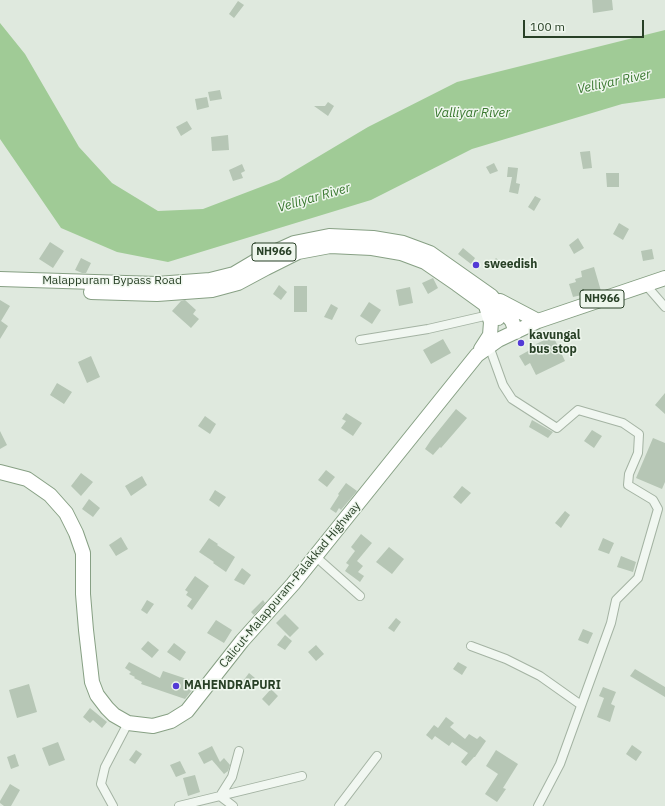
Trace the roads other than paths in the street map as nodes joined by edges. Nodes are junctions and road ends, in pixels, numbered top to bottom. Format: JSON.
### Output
{"nodes":[{"id":1,"x":0,"y":278,"type":"edge"},
{"id":2,"x":665,"y":278,"type":"edge"},
{"id":3,"x":645,"y":284,"type":"junction"},
{"id":4,"x":0,"y":288,"type":"edge"},
{"id":5,"x":489,"y":305,"type":"junction"},
{"id":6,"x":665,"y":308,"type":"edge"},
{"id":7,"x":538,"y":321,"type":"junction"},
{"id":8,"x":512,"y":334,"type":"junction"},
{"id":9,"x":360,"y":340,"type":"dead end"},
{"id":10,"x":489,"y":346,"type":"junction"},
{"id":11,"x":477,"y":355,"type":"junction"},
{"id":12,"x":0,"y":472,"type":"edge"},
{"id":13,"x":316,"y":556,"type":"junction"},
{"id":14,"x":360,"y":596,"type":"dead end"},
{"id":15,"x":471,"y":646,"type":"dead end"},
{"id":16,"x":581,"y":704,"type":"junction"},
{"id":17,"x":128,"y":722,"type":"junction"},
{"id":18,"x":239,"y":751,"type":"dead end"},
{"id":19,"x":377,"y":756,"type":"dead end"},
{"id":20,"x":302,"y":776,"type":"dead end"},
{"id":21,"x":220,"y":796,"type":"junction"},
{"id":22,"x":113,"y":806,"type":"edge"},
{"id":23,"x":179,"y":806,"type":"edge"},
{"id":24,"x":233,"y":806,"type":"edge"},
{"id":25,"x":339,"y":806,"type":"edge"},
{"id":26,"x":538,"y":806,"type":"edge"}],
"edges":[{"from":1,"to":5,"type":"highway","name":"Malappuram Bypass Road","number":"NH966"},
{"from":2,"to":3,"type":"highway","number":"NH966"},
{"from":3,"to":6,"type":"street"},
{"from":3,"to":7,"type":"highway","number":"NH966"},
{"from":4,"to":5,"type":"highway","name":"Malappuram Bypass Road","number":"NH966"},
{"from":5,"to":7,"type":"highway","number":"NH966"},
{"from":5,"to":8,"type":"highway","name":"Malappuram Bypass Road","number":"NH966"},
{"from":5,"to":9,"type":"street"},
{"from":5,"to":11,"type":"highway"},
{"from":7,"to":8,"type":"highway","name":"Calicut-Malappuram-Palakkad Highway"},
{"from":8,"to":10,"type":"highway","name":"Calicut-Malappuram-Palakkad Highway"},
{"from":10,"to":11,"type":"highway","name":"Calicut-Malappuram-Palakkad Highway"},
{"from":10,"to":16,"type":"street"},
{"from":11,"to":13,"type":"highway","name":"Calicut-Malappuram-Palakkad Highway"},
{"from":12,"to":17,"type":"highway","name":"Calicut-Malappuram-Palakkad Highway"},
{"from":13,"to":14,"type":"street"},
{"from":13,"to":17,"type":"highway","name":"Calicut-Malappuram-Palakkad Highway"},
{"from":15,"to":16,"type":"street"},
{"from":16,"to":26,"type":"street"},
{"from":17,"to":22,"type":"street"},
{"from":18,"to":21,"type":"street"},
{"from":19,"to":25,"type":"street"},
{"from":20,"to":21,"type":"street"},
{"from":21,"to":23,"type":"street"},
{"from":21,"to":24,"type":"street"}]}
